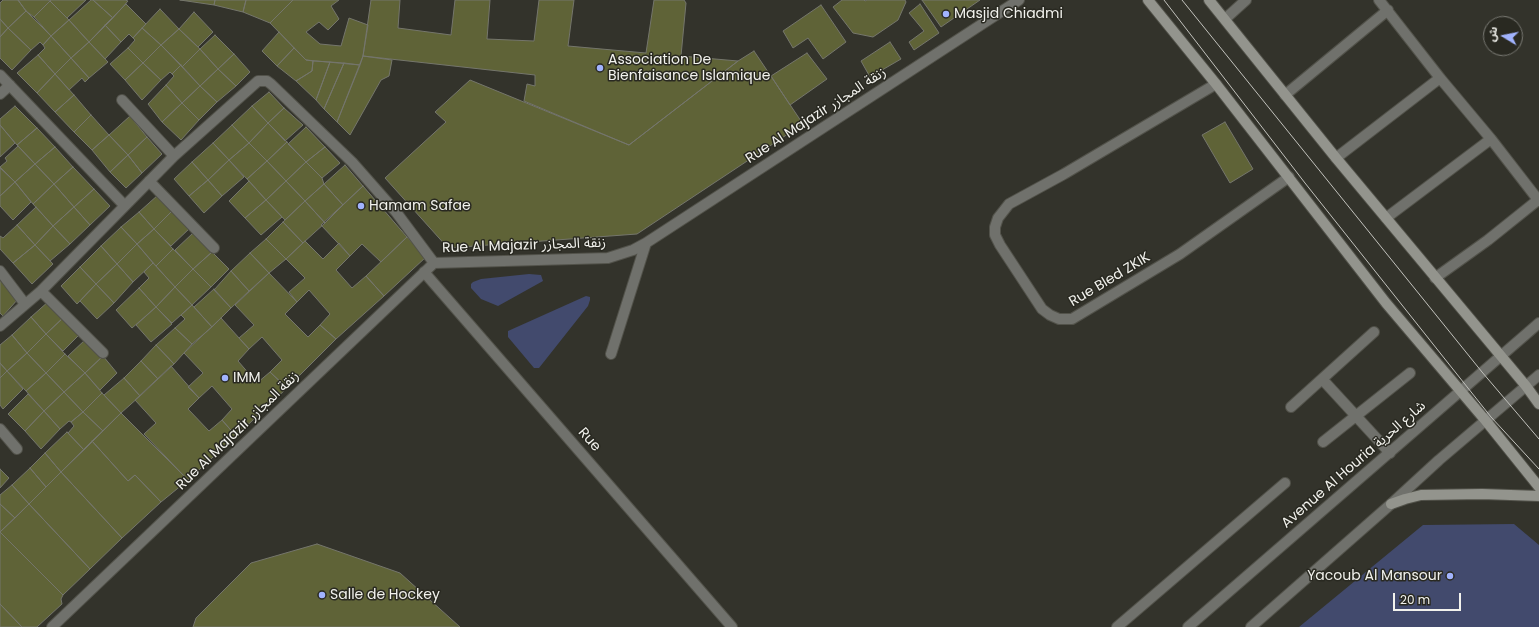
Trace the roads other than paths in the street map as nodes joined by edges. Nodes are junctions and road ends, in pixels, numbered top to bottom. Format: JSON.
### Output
{"nodes":[{"id":1,"x":1019,"y":0,"type":"edge"},
{"id":2,"x":1148,"y":0,"type":"edge"},
{"id":3,"x":1209,"y":0,"type":"edge"},
{"id":4,"x":1246,"y":0,"type":"edge"},
{"id":5,"x":1379,"y":0,"type":"edge"},
{"id":6,"x":1388,"y":10,"type":"junction"},
{"id":7,"x":1225,"y":19,"type":"junction"},
{"id":8,"x":0,"y":75,"type":"edge"},
{"id":9,"x":1440,"y":78,"type":"junction"},
{"id":10,"x":1216,"y":84,"type":"junction"},
{"id":11,"x":10,"y":85,"type":"junction"},
{"id":12,"x":0,"y":94,"type":"edge"},
{"id":13,"x":1285,"y":95,"type":"junction"},
{"id":14,"x":122,"y":100,"type":"dead end"},
{"id":15,"x":1491,"y":139,"type":"junction"},
{"id":16,"x":174,"y":156,"type":"junction"},
{"id":17,"x":1336,"y":158,"type":"junction"},
{"id":18,"x":1289,"y":177,"type":"junction"},
{"id":19,"x":149,"y":181,"type":"junction"},
{"id":20,"x":1538,"y":200,"type":"edge"},
{"id":21,"x":124,"y":205,"type":"junction"},
{"id":22,"x":1386,"y":218,"type":"junction"},
{"id":23,"x":646,"y":243,"type":"junction"},
{"id":24,"x":214,"y":248,"type":"dead end"},
{"id":25,"x":434,"y":263,"type":"junction"},
{"id":26,"x":0,"y":271,"type":"edge"},
{"id":27,"x":424,"y":272,"type":"junction"},
{"id":28,"x":1435,"y":278,"type":"junction"},
{"id":29,"x":41,"y":291,"type":"junction"},
{"id":30,"x":25,"y":304,"type":"junction"},
{"id":31,"x":1539,"y":324,"type":"edge"},
{"id":32,"x":0,"y":326,"type":"edge"},
{"id":33,"x":1374,"y":332,"type":"dead end"},
{"id":34,"x":103,"y":353,"type":"dead end"},
{"id":35,"x":611,"y":354,"type":"dead end"},
{"id":36,"x":1501,"y":356,"type":"junction"},
{"id":37,"x":1410,"y":373,"type":"dead end"},
{"id":38,"x":1539,"y":375,"type":"edge"},
{"id":39,"x":1322,"y":379,"type":"junction"},
{"id":40,"x":1526,"y":386,"type":"junction"},
{"id":41,"x":1461,"y":391,"type":"junction"},
{"id":42,"x":1539,"y":404,"type":"edge"},
{"id":43,"x":1290,"y":408,"type":"dead end"},
{"id":44,"x":1356,"y":416,"type":"junction"},
{"id":45,"x":1486,"y":421,"type":"junction"},
{"id":46,"x":0,"y":429,"type":"edge"},
{"id":47,"x":1323,"y":442,"type":"dead end"},
{"id":48,"x":17,"y":449,"type":"dead end"},
{"id":49,"x":1390,"y":453,"type":"junction"},
{"id":50,"x":1285,"y":482,"type":"dead end"},
{"id":51,"x":1539,"y":487,"type":"edge"},
{"id":52,"x":1539,"y":496,"type":"edge"},
{"id":53,"x":1391,"y":504,"type":"junction"},
{"id":54,"x":52,"y":627,"type":"edge"},
{"id":55,"x":732,"y":627,"type":"edge"},
{"id":56,"x":1117,"y":627,"type":"edge"},
{"id":57,"x":1188,"y":627,"type":"edge"},
{"id":58,"x":1251,"y":627,"type":"edge"}],
"edges":[{"from":1,"to":23,"type":"street","name":"Rue Al Majazir زنقة المجازر"},
{"from":2,"to":10,"type":"main road"},
{"from":3,"to":7,"type":"main road"},
{"from":4,"to":7,"type":"street"},
{"from":5,"to":6,"type":"street"},
{"from":6,"to":9,"type":"street"},
{"from":6,"to":13,"type":"street"},
{"from":7,"to":13,"type":"main road"},
{"from":8,"to":11,"type":"street"},
{"from":9,"to":15,"type":"street"},
{"from":9,"to":17,"type":"street"},
{"from":10,"to":18,"type":"main road"},
{"from":10,"to":18,"type":"street","name":"Rue Bled ZKIK"},
{"from":11,"to":12,"type":"street"},
{"from":11,"to":21,"type":"street"},
{"from":13,"to":17,"type":"main road"},
{"from":14,"to":16,"type":"street"},
{"from":15,"to":20,"type":"street"},
{"from":15,"to":22,"type":"street"},
{"from":16,"to":19,"type":"street"},
{"from":16,"to":25,"type":"street"},
{"from":17,"to":22,"type":"main road"},
{"from":18,"to":41,"type":"main road"},
{"from":19,"to":21,"type":"street"},
{"from":19,"to":24,"type":"street"},
{"from":20,"to":28,"type":"street"},
{"from":21,"to":29,"type":"street"},
{"from":22,"to":28,"type":"main road"},
{"from":23,"to":25,"type":"street","name":"Rue Al Majazir زنقة المجازر"},
{"from":23,"to":35,"type":"street"},
{"from":25,"to":27,"type":"street","name":"Rue Al Majazir زنقة المجازر"},
{"from":26,"to":30,"type":"street"},
{"from":27,"to":54,"type":"street","name":"Rue Al Majazir زنقة المجازر"},
{"from":27,"to":55,"type":"street","name":"Rue"},
{"from":28,"to":36,"type":"main road"},
{"from":29,"to":30,"type":"street"},
{"from":29,"to":34,"type":"street"},
{"from":30,"to":32,"type":"street"},
{"from":31,"to":36,"type":"street","name":"Avenue Al Houria شارع الحرية"},
{"from":33,"to":39,"type":"street"},
{"from":36,"to":40,"type":"main road"},
{"from":36,"to":41,"type":"street","name":"Avenue Al Houria شارع الحرية"},
{"from":37,"to":44,"type":"street"},
{"from":38,"to":40,"type":"street"},
{"from":39,"to":43,"type":"street"},
{"from":39,"to":44,"type":"street"},
{"from":40,"to":42,"type":"main road"},
{"from":40,"to":45,"type":"street"},
{"from":41,"to":45,"type":"main road"},
{"from":41,"to":49,"type":"street","name":"Avenue Al Houria شارع الحرية"},
{"from":44,"to":47,"type":"street"},
{"from":44,"to":49,"type":"street"},
{"from":45,"to":51,"type":"main road"},
{"from":45,"to":53,"type":"street"},
{"from":46,"to":48,"type":"street"},
{"from":49,"to":57,"type":"street","name":"Avenue Al Houria شارع الحرية"},
{"from":50,"to":56,"type":"street"},
{"from":52,"to":53,"type":"main road"},
{"from":53,"to":58,"type":"street"}]}
